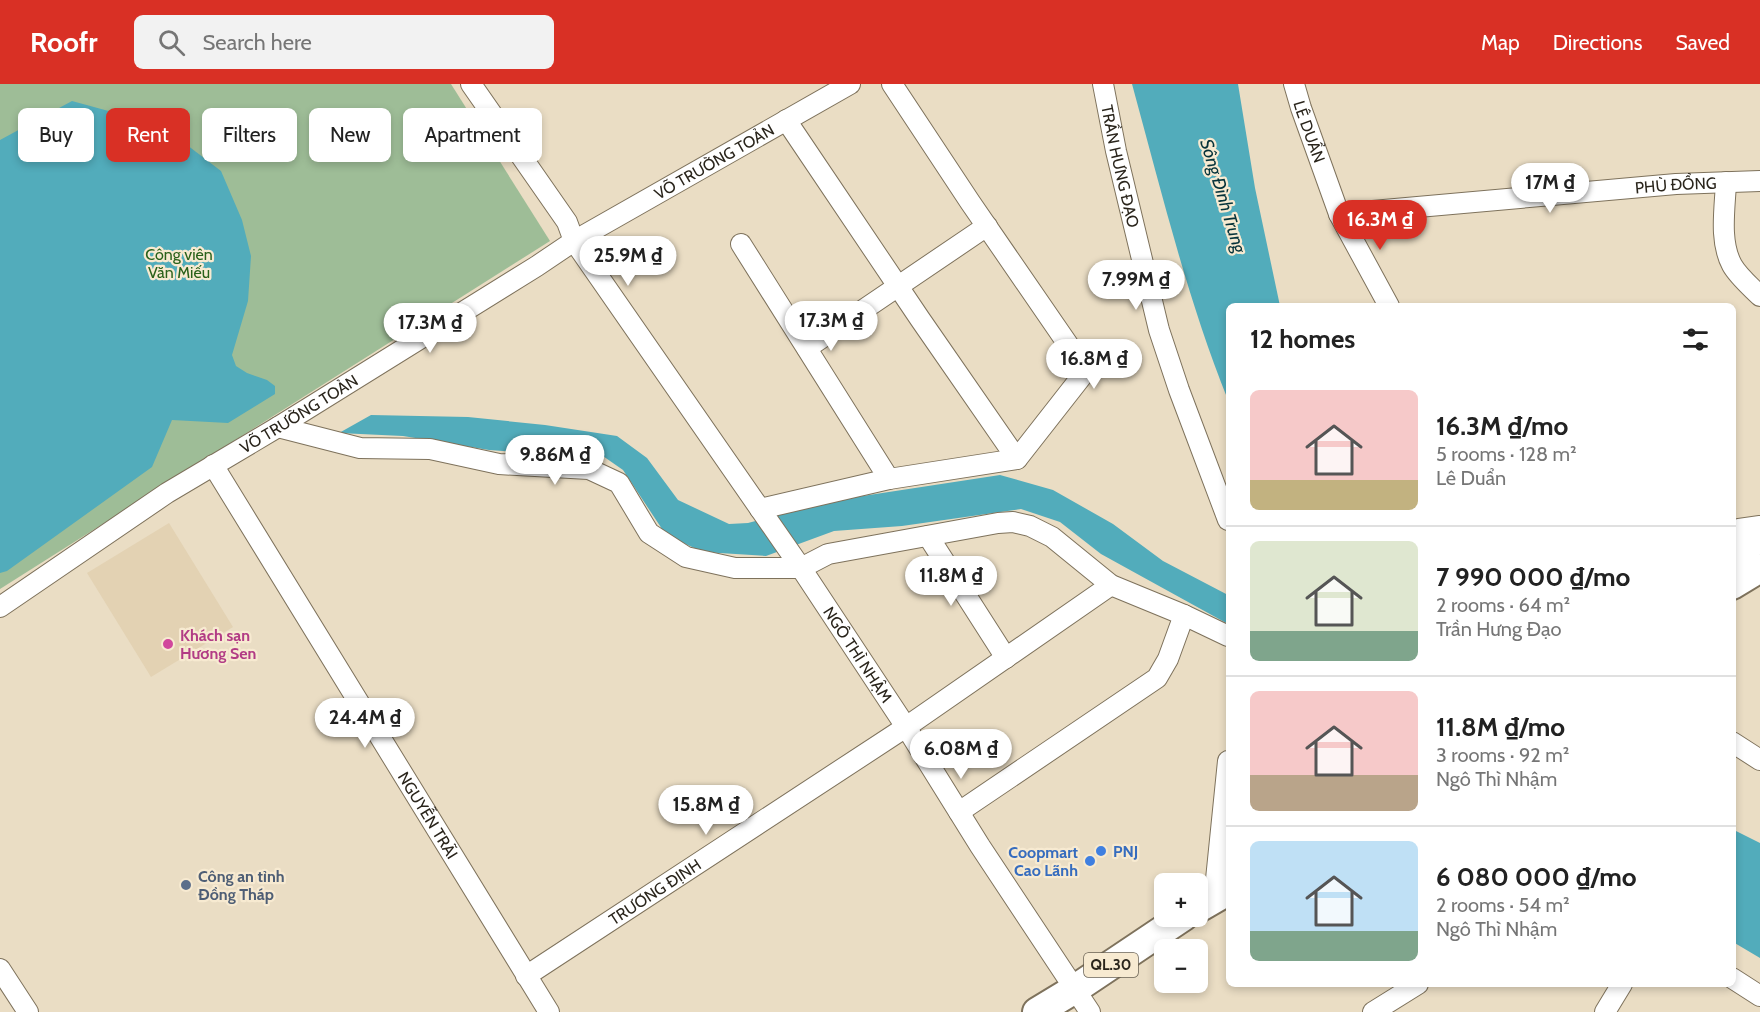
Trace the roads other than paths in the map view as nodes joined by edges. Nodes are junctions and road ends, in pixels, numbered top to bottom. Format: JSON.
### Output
{"nodes":[{"id":1,"x":471,"y":84,"type":"edge"},
{"id":2,"x":850,"y":84,"type":"edge"},
{"id":3,"x":892,"y":84,"type":"edge"},
{"id":4,"x":1103,"y":84,"type":"edge"},
{"id":5,"x":1294,"y":84,"type":"edge"},
{"id":6,"x":786,"y":120,"type":"junction"},
{"id":7,"x":1760,"y":181,"type":"edge"},
{"id":8,"x":1726,"y":182,"type":"junction"},
{"id":9,"x":1339,"y":214,"type":"junction"},
{"id":10,"x":987,"y":226,"type":"junction"},
{"id":11,"x":574,"y":241,"type":"junction"},
{"id":12,"x":741,"y":244,"type":"dead end"},
{"id":13,"x":898,"y":286,"type":"junction"},
{"id":14,"x":1760,"y":296,"type":"edge"},
{"id":15,"x":1387,"y":303,"type":"edge"},
{"id":16,"x":807,"y":348,"type":"junction"},
{"id":17,"x":278,"y":427,"type":"junction"},
{"id":18,"x":1017,"y":459,"type":"junction"},
{"id":19,"x":213,"y":465,"type":"junction"},
{"id":20,"x":890,"y":479,"type":"junction"},
{"id":21,"x":760,"y":509,"type":"junction"},
{"id":22,"x":1226,"y":515,"type":"edge"},
{"id":23,"x":1760,"y":526,"type":"edge"},
{"id":24,"x":1736,"y":531,"type":"edge"},
{"id":25,"x":928,"y":536,"type":"junction"},
{"id":26,"x":1760,"y":537,"type":"edge"},
{"id":27,"x":1736,"y":554,"type":"edge"},
{"id":28,"x":801,"y":568,"type":"junction"},
{"id":29,"x":1760,"y":568,"type":"edge"},
{"id":30,"x":1736,"y":583,"type":"edge"},
{"id":31,"x":1111,"y":585,"type":"junction"},
{"id":32,"x":0,"y":607,"type":"edge"},
{"id":33,"x":1184,"y":615,"type":"junction"},
{"id":34,"x":1226,"y":635,"type":"edge"},
{"id":35,"x":1006,"y":658,"type":"junction"},
{"id":36,"x":906,"y":727,"type":"junction"},
{"id":37,"x":1736,"y":745,"type":"edge"},
{"id":38,"x":1760,"y":760,"type":"edge"},
{"id":39,"x":1226,"y":799,"type":"edge"},
{"id":40,"x":959,"y":812,"type":"junction"},
{"id":41,"x":1223,"y":856,"type":"edge"},
{"id":42,"x":1213,"y":900,"type":"edge"},
{"id":43,"x":1171,"y":927,"type":"edge"},
{"id":44,"x":0,"y":969,"type":"edge"},
{"id":45,"x":526,"y":976,"type":"junction"},
{"id":46,"x":1736,"y":981,"type":"edge"},
{"id":47,"x":1413,"y":987,"type":"edge"},
{"id":48,"x":1620,"y":987,"type":"edge"},
{"id":49,"x":1760,"y":996,"type":"edge"},
{"id":50,"x":1082,"y":1000,"type":"edge"},
{"id":51,"x":28,"y":1012,"type":"edge"},
{"id":52,"x":549,"y":1012,"type":"edge"},
{"id":53,"x":1037,"y":1012,"type":"edge"},
{"id":54,"x":1373,"y":1012,"type":"edge"},
{"id":55,"x":1605,"y":1012,"type":"edge"}],
"edges":[{"from":1,"to":11,"type":"street"},
{"from":2,"to":6,"type":"street","name":"VÕ TRƯỜNG TOẢN"},
{"from":3,"to":10,"type":"street"},
{"from":4,"to":22,"type":"street","name":"TRẦN HƯNG ĐẠO"},
{"from":5,"to":9,"type":"street","name":"LÊ DUẨN"},
{"from":6,"to":11,"type":"street","name":"VÕ TRƯỜNG TOẢN"},
{"from":6,"to":13,"type":"street"},
{"from":7,"to":8,"type":"street","name":"PHÙ ĐỔNG"},
{"from":8,"to":9,"type":"street","name":"PHÙ ĐỔNG"},
{"from":8,"to":14,"type":"street"},
{"from":9,"to":15,"type":"street","name":"LÊ DUẨN"},
{"from":10,"to":13,"type":"street"},
{"from":10,"to":18,"type":"street"},
{"from":11,"to":17,"type":"street","name":"VÕ TRƯỜNG TOẢN"},
{"from":11,"to":21,"type":"street"},
{"from":12,"to":16,"type":"street"},
{"from":13,"to":16,"type":"street"},
{"from":13,"to":18,"type":"street"},
{"from":16,"to":20,"type":"street"},
{"from":17,"to":19,"type":"street","name":"VÕ TRƯỜNG TOẢN"},
{"from":17,"to":28,"type":"street"},
{"from":18,"to":20,"type":"street"},
{"from":19,"to":32,"type":"street","name":"VÕ TRƯỜNG TOẢN"},
{"from":19,"to":45,"type":"street","name":"NGUYỄN TRÃI"},
{"from":20,"to":21,"type":"street"},
{"from":21,"to":28,"type":"street","name":"NGÔ THÌ NHẬM"},
{"from":23,"to":24,"type":"street"},
{"from":25,"to":28,"type":"street"},
{"from":25,"to":31,"type":"street"},
{"from":25,"to":35,"type":"street"},
{"from":26,"to":27,"type":"highway"},
{"from":28,"to":36,"type":"street","name":"NGÔ THÌ NHẬM"},
{"from":29,"to":30,"type":"highway"},
{"from":31,"to":33,"type":"street"},
{"from":31,"to":35,"type":"street","name":"TRƯƠNG ĐỊNH"},
{"from":33,"to":34,"type":"street"},
{"from":33,"to":40,"type":"street"},
{"from":35,"to":36,"type":"street","name":"TRƯƠNG ĐỊNH"},
{"from":36,"to":40,"type":"street","name":"NGÔ THÌ NHẬM"},
{"from":36,"to":45,"type":"street","name":"TRƯƠNG ĐỊNH"},
{"from":37,"to":38,"type":"street"},
{"from":39,"to":41,"type":"street"},
{"from":40,"to":50,"type":"street","name":"NGÔ THÌ NHẬM"},
{"from":41,"to":42,"type":"street"},
{"from":43,"to":50,"type":"highway","number":"QL.30"},
{"from":44,"to":51,"type":"street"},
{"from":45,"to":52,"type":"street","name":"NGUYỄN TRÃI"},
{"from":46,"to":49,"type":"street"},
{"from":47,"to":54,"type":"street"},
{"from":48,"to":55,"type":"street"},
{"from":50,"to":53,"type":"highway","number":"QL.30"}]}
